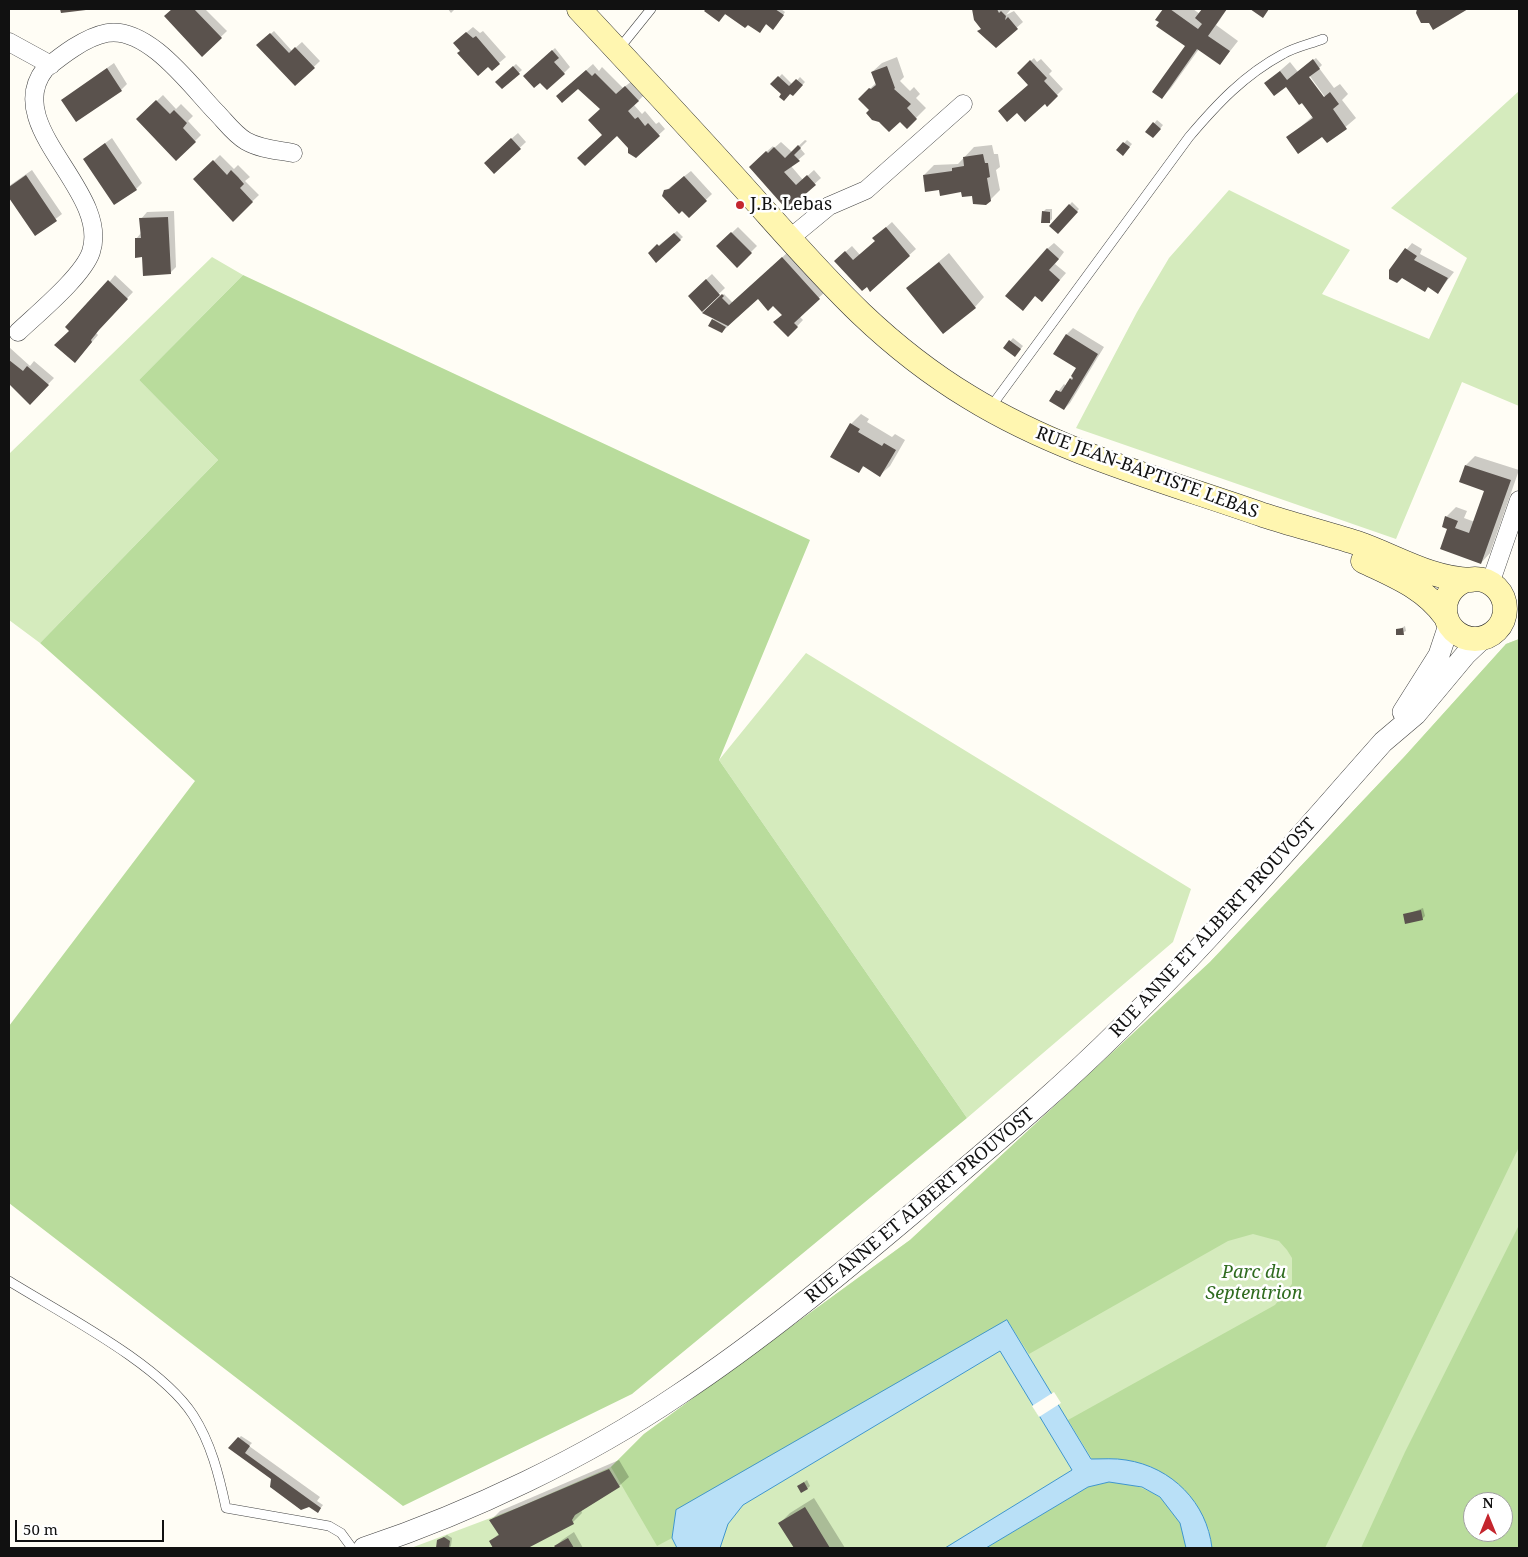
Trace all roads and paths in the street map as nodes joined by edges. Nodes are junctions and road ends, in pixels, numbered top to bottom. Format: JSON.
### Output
{"nodes":[{"id":1,"x":579,"y":9,"type":"edge"},
{"id":2,"x":651,"y":9,"type":"edge"},
{"id":3,"x":1323,"y":39,"type":"dead end"},
{"id":4,"x":9,"y":42,"type":"edge"},
{"id":5,"x":618,"y":50,"type":"junction"},
{"id":6,"x":51,"y":65,"type":"junction"},
{"id":7,"x":963,"y":104,"type":"dead end"},
{"id":8,"x":293,"y":153,"type":"dead end"},
{"id":9,"x":789,"y":239,"type":"junction"},
{"id":10,"x":18,"y":332,"type":"dead end"},
{"id":11,"x":989,"y":409,"type":"junction"},
{"id":12,"x":1519,"y":500,"type":"edge"},
{"id":13,"x":1285,"y":522,"type":"junction"},
{"id":14,"x":1495,"y":591,"type":"edge"},
{"id":15,"x":1447,"y":620,"type":"junction"},
{"id":16,"x":1501,"y":628,"type":"edge"},
{"id":17,"x":1383,"y":742,"type":"junction"},
{"id":18,"x":9,"y":1281,"type":"edge"},
{"id":19,"x":352,"y":1548,"type":"edge"},
{"id":20,"x":364,"y":1548,"type":"edge"}],
"edges":[{"from":1,"to":5,"type":"main road","name":"RUE JEAN-BAPTISTE LEBAS"},
{"from":2,"to":5,"type":"lane"},
{"from":3,"to":11,"type":"lane"},
{"from":4,"to":6,"type":"street"},
{"from":5,"to":9,"type":"main road","name":"RUE JEAN-BAPTISTE LEBAS"},
{"from":6,"to":8,"type":"street"},
{"from":6,"to":10,"type":"street"},
{"from":7,"to":9,"type":"street"},
{"from":9,"to":11,"type":"main road","name":"RUE JEAN-BAPTISTE LEBAS"},
{"from":11,"to":13,"type":"main road","name":"RUE JEAN-BAPTISTE LEBAS"},
{"from":12,"to":14,"type":"street"},
{"from":13,"to":14,"type":"main road","name":"RUE JEAN-BAPTISTE LEBAS"},
{"from":13,"to":15,"type":"main road","name":"RUE JEAN-BAPTISTE LEBAS"},
{"from":14,"to":15,"type":"main road"},
{"from":14,"to":16,"type":"main road"},
{"from":15,"to":16,"type":"main road"},
{"from":15,"to":17,"type":"street","name":"RUE ANNE ET ALBERT PROUVOST"},
{"from":16,"to":17,"type":"street","name":"RUE ANNE ET ALBERT PROUVOST"},
{"from":17,"to":20,"type":"street","name":"RUE ANNE ET ALBERT PROUVOST"},
{"from":18,"to":19,"type":"lane"}]}
